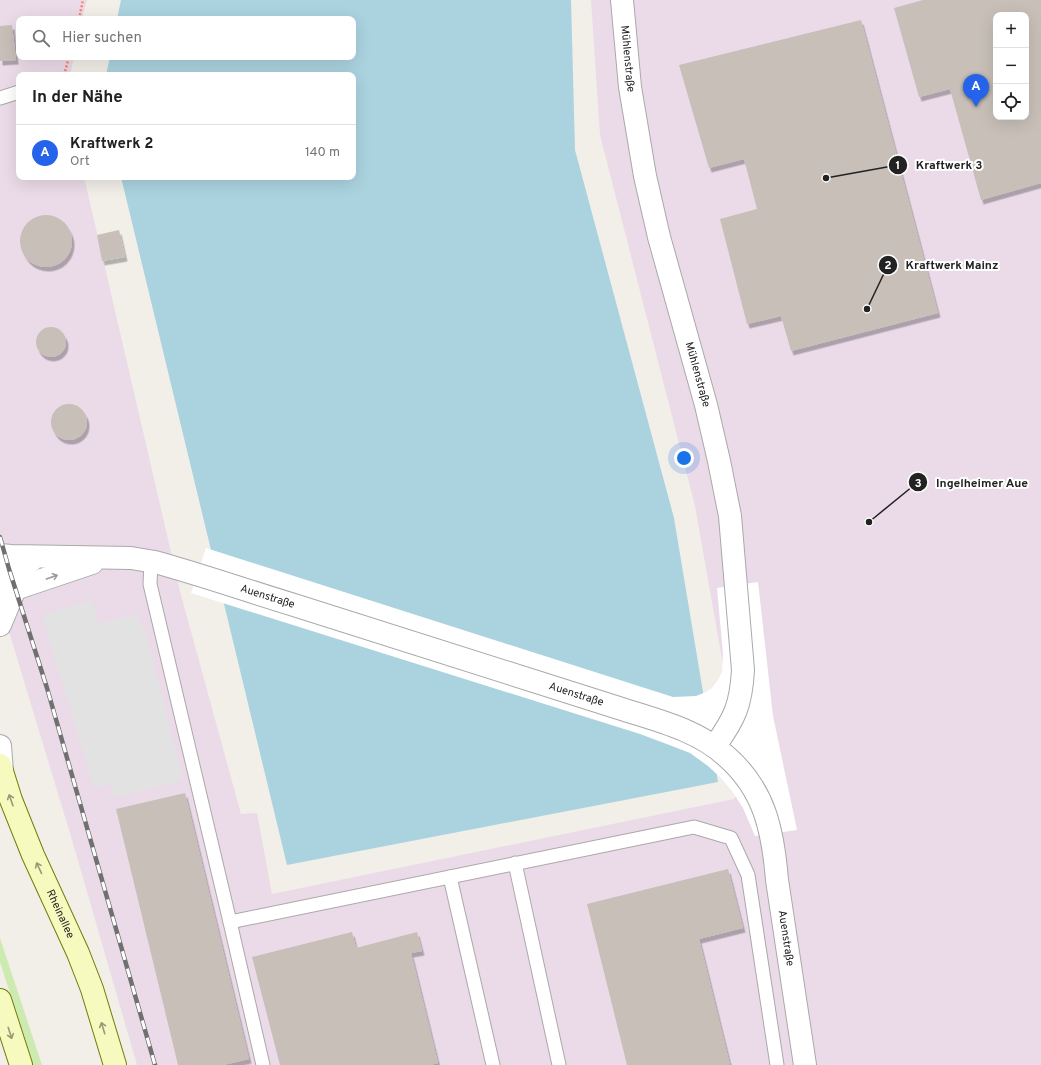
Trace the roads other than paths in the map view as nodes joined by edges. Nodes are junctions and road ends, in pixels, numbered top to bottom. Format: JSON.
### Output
{"nodes":[{"id":1,"x":622,"y":0,"type":"edge"},
{"id":2,"x":16,"y":93,"type":"edge"},
{"id":3,"x":0,"y":98,"type":"edge"},
{"id":4,"x":0,"y":555,"type":"edge"},
{"id":5,"x":46,"y":557,"type":"junction"},
{"id":6,"x":108,"y":558,"type":"junction"},
{"id":7,"x":151,"y":561,"type":"junction"},
{"id":8,"x":0,"y":572,"type":"edge"},
{"id":9,"x":8,"y":592,"type":"edge"},
{"id":10,"x":0,"y":625,"type":"edge"},
{"id":11,"x":0,"y":746,"type":"edge"},
{"id":12,"x":715,"y":746,"type":"junction"},
{"id":13,"x":1,"y":768,"type":"edge"},
{"id":14,"x":515,"y":863,"type":"junction"},
{"id":15,"x":450,"y":877,"type":"junction"},
{"id":16,"x":230,"y":922,"type":"junction"},
{"id":17,"x":0,"y":1000,"type":"edge"},
{"id":18,"x":21,"y":1065,"type":"edge"},
{"id":19,"x":115,"y":1065,"type":"edge"},
{"id":20,"x":263,"y":1065,"type":"edge"},
{"id":21,"x":493,"y":1065,"type":"edge"},
{"id":22,"x":559,"y":1065,"type":"edge"},
{"id":23,"x":778,"y":1065,"type":"edge"},
{"id":24,"x":805,"y":1065,"type":"edge"}],
"edges":[{"from":1,"to":12,"type":"street","name":"Mühlenstraße"},
{"from":2,"to":3,"type":"lane"},
{"from":4,"to":5,"type":"street","name":"Auenstraße"},
{"from":5,"to":6,"type":"street","name":"Auenstraße"},
{"from":5,"to":8,"type":"street","name":"Auenstraße"},
{"from":6,"to":7,"type":"street","name":"Auenstraße"},
{"from":9,"to":6,"type":"street","name":"Auenstraße","one_way":true},
{"from":7,"to":12,"type":"street","name":"Auenstraße"},
{"from":7,"to":16,"type":"lane"},
{"from":9,"to":10,"type":"street","name":"Auenstraße"},
{"from":11,"to":13,"type":"street"},
{"from":12,"to":24,"type":"street","name":"Auenstraße"},
{"from":19,"to":13,"type":"main road","name":"Rheinallee","one_way":true},
{"from":14,"to":15,"type":"lane"},
{"from":14,"to":22,"type":"lane"},
{"from":14,"to":23,"type":"lane"},
{"from":15,"to":16,"type":"lane"},
{"from":15,"to":21,"type":"lane"},
{"from":16,"to":20,"type":"lane"},
{"from":17,"to":18,"type":"main road","one_way":true}]}
